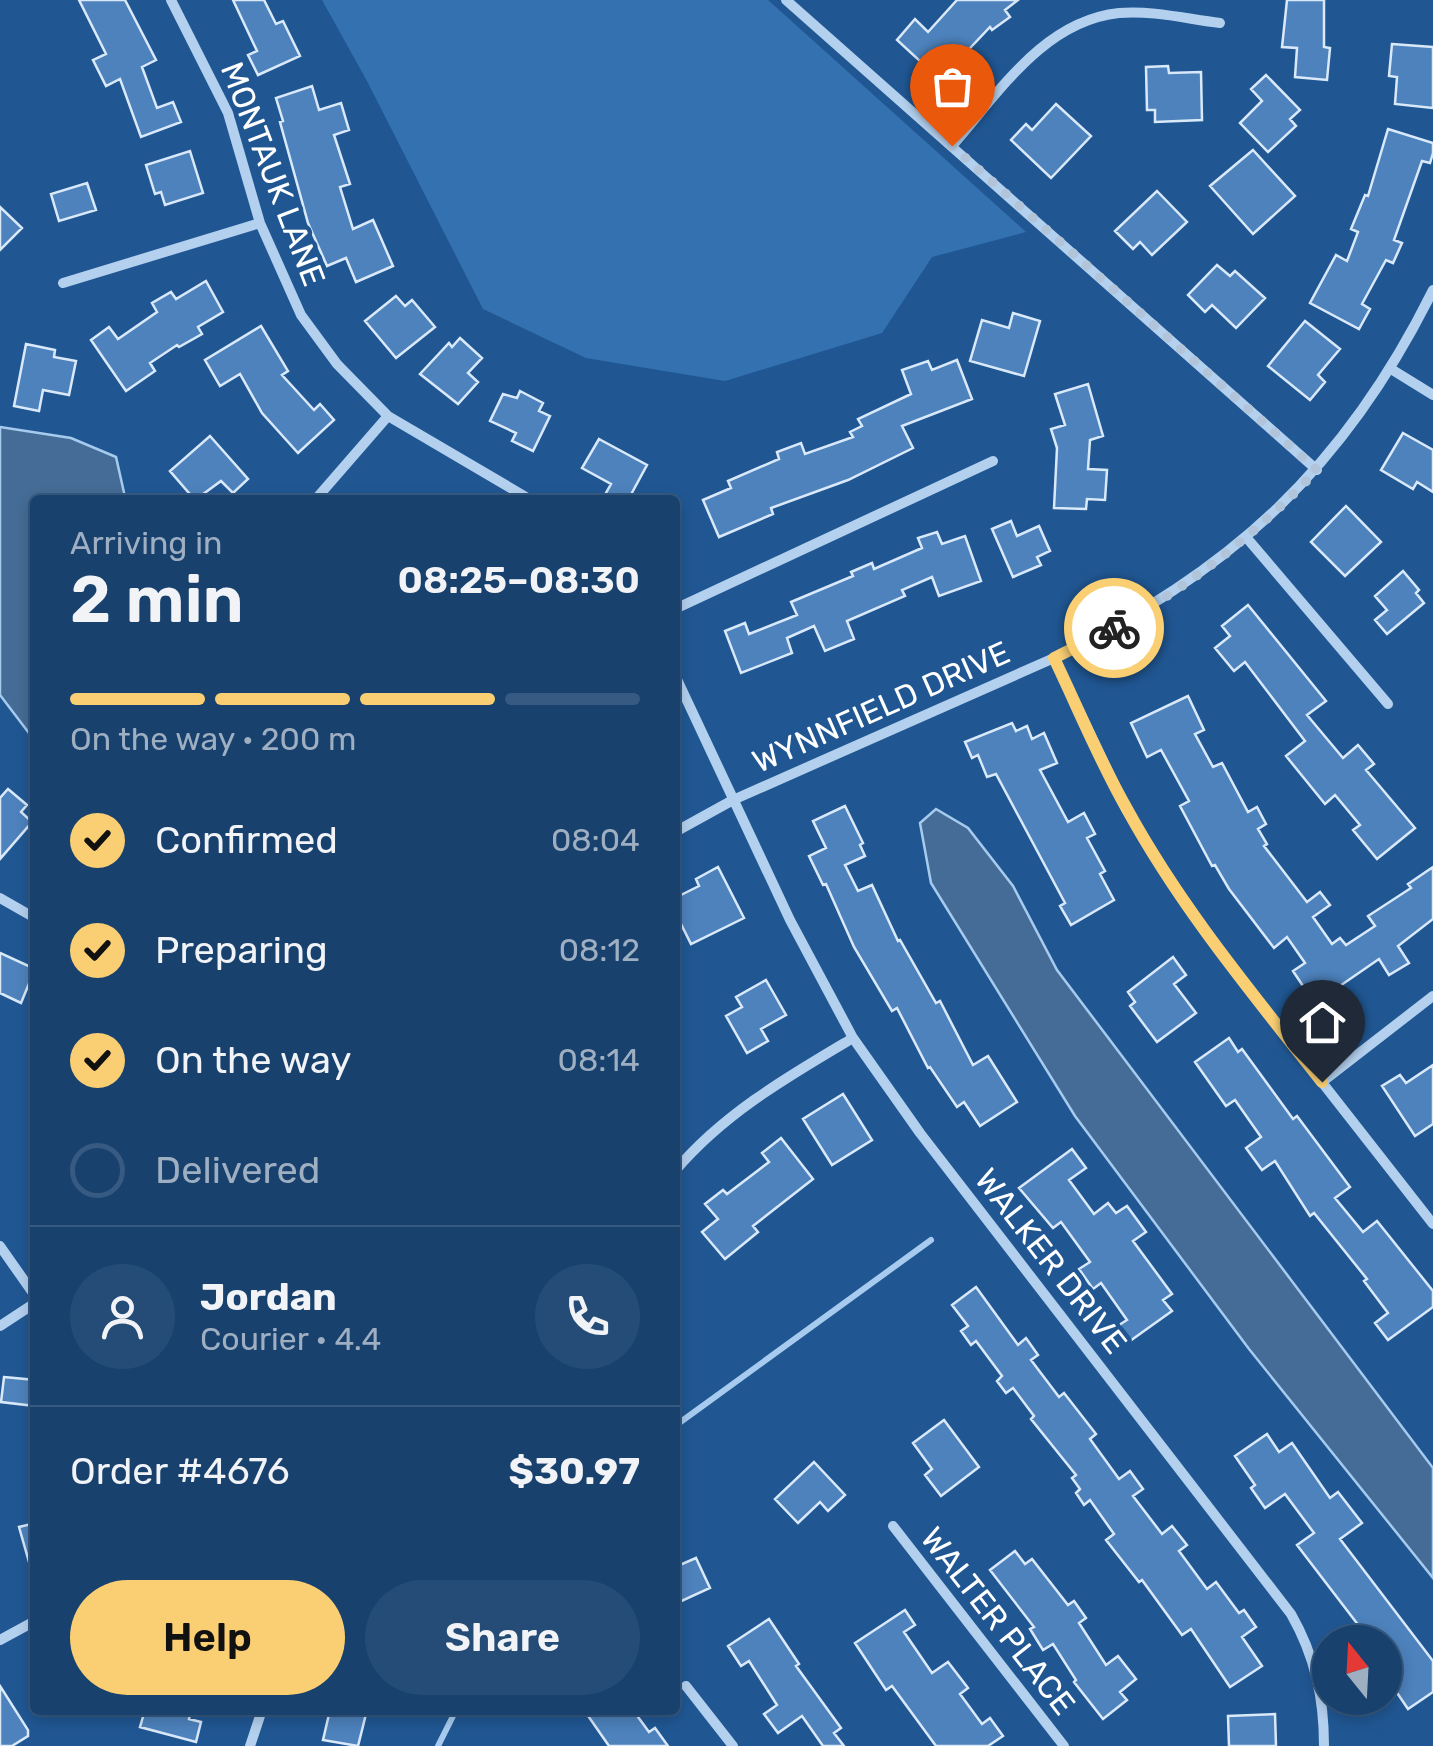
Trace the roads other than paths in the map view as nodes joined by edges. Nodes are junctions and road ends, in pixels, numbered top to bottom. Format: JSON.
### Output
{"nodes":[{"id":1,"x":171,"y":0,"type":"edge"},
{"id":2,"x":786,"y":0,"type":"edge"},
{"id":3,"x":1220,"y":23,"type":"dead end"},
{"id":4,"x":952,"y":146,"type":"junction"},
{"id":5,"x":260,"y":223,"type":"junction"},
{"id":6,"x":62,"y":284,"type":"dead end"},
{"id":7,"x":1433,"y":290,"type":"edge"},
{"id":8,"x":1391,"y":369,"type":"junction"},
{"id":9,"x":1433,"y":395,"type":"edge"},
{"id":10,"x":388,"y":416,"type":"junction"},
{"id":11,"x":993,"y":461,"type":"dead end"},
{"id":12,"x":1317,"y":470,"type":"junction"},
{"id":13,"x":319,"y":495,"type":"edge"},
{"id":14,"x":522,"y":495,"type":"edge"},
{"id":15,"x":1246,"y":537,"type":"junction"},
{"id":16,"x":680,"y":607,"type":"edge"},
{"id":17,"x":1054,"y":658,"type":"junction"},
{"id":18,"x":680,"y":685,"type":"edge"},
{"id":19,"x":1388,"y":704,"type":"dead end"},
{"id":20,"x":733,"y":800,"type":"junction"},
{"id":21,"x":680,"y":829,"type":"edge"},
{"id":22,"x":0,"y":898,"type":"edge"},
{"id":23,"x":30,"y":915,"type":"edge"},
{"id":24,"x":1433,"y":996,"type":"edge"},
{"id":25,"x":852,"y":1038,"type":"junction"},
{"id":26,"x":1322,"y":1082,"type":"junction"},
{"id":27,"x":680,"y":1166,"type":"edge"},
{"id":28,"x":1433,"y":1224,"type":"edge"},
{"id":29,"x":0,"y":1246,"type":"edge"},
{"id":30,"x":30,"y":1292,"type":"edge"},
{"id":31,"x":30,"y":1304,"type":"edge"},
{"id":32,"x":0,"y":1326,"type":"edge"},
{"id":33,"x":893,"y":1526,"type":"dead end"},
{"id":34,"x":30,"y":1624,"type":"edge"},
{"id":35,"x":0,"y":1640,"type":"edge"},
{"id":36,"x":686,"y":1686,"type":"dead end"},
{"id":37,"x":260,"y":1715,"type":"edge"},
{"id":38,"x":250,"y":1746,"type":"edge"},
{"id":39,"x":733,"y":1746,"type":"edge"},
{"id":40,"x":1064,"y":1746,"type":"edge"},
{"id":41,"x":1324,"y":1746,"type":"edge"}],
"edges":[{"from":1,"to":5,"type":"street","name":"MONTAUK LANE"},
{"from":2,"to":4,"type":"street"},
{"from":3,"to":4,"type":"street"},
{"from":4,"to":12,"type":"street"},
{"from":5,"to":6,"type":"street"},
{"from":5,"to":10,"type":"street","name":"MONTAUK LANE"},
{"from":7,"to":8,"type":"street","name":"WYNNFIELD DRIVE"},
{"from":8,"to":9,"type":"street"},
{"from":8,"to":12,"type":"street","name":"WYNNFIELD DRIVE"},
{"from":10,"to":13,"type":"street"},
{"from":10,"to":14,"type":"street","name":"MONTAUK LANE"},
{"from":11,"to":16,"type":"street"},
{"from":12,"to":15,"type":"street","name":"WYNNFIELD DRIVE"},
{"from":15,"to":17,"type":"street","name":"WYNNFIELD DRIVE"},
{"from":15,"to":19,"type":"street"},
{"from":17,"to":20,"type":"street","name":"WYNNFIELD DRIVE"},
{"from":17,"to":26,"type":"street"},
{"from":18,"to":20,"type":"street"},
{"from":20,"to":21,"type":"street","name":"WYNNFIELD DRIVE"},
{"from":20,"to":25,"type":"street","name":"WALKER DRIVE"},
{"from":22,"to":23,"type":"street"},
{"from":24,"to":26,"type":"street"},
{"from":25,"to":27,"type":"street"},
{"from":25,"to":41,"type":"street","name":"WALKER DRIVE"},
{"from":26,"to":28,"type":"street"},
{"from":29,"to":30,"type":"street"},
{"from":31,"to":32,"type":"street"},
{"from":33,"to":40,"type":"street","name":"WALTER PLACE"},
{"from":34,"to":35,"type":"street"},
{"from":36,"to":39,"type":"street"},
{"from":37,"to":38,"type":"street"}]}
